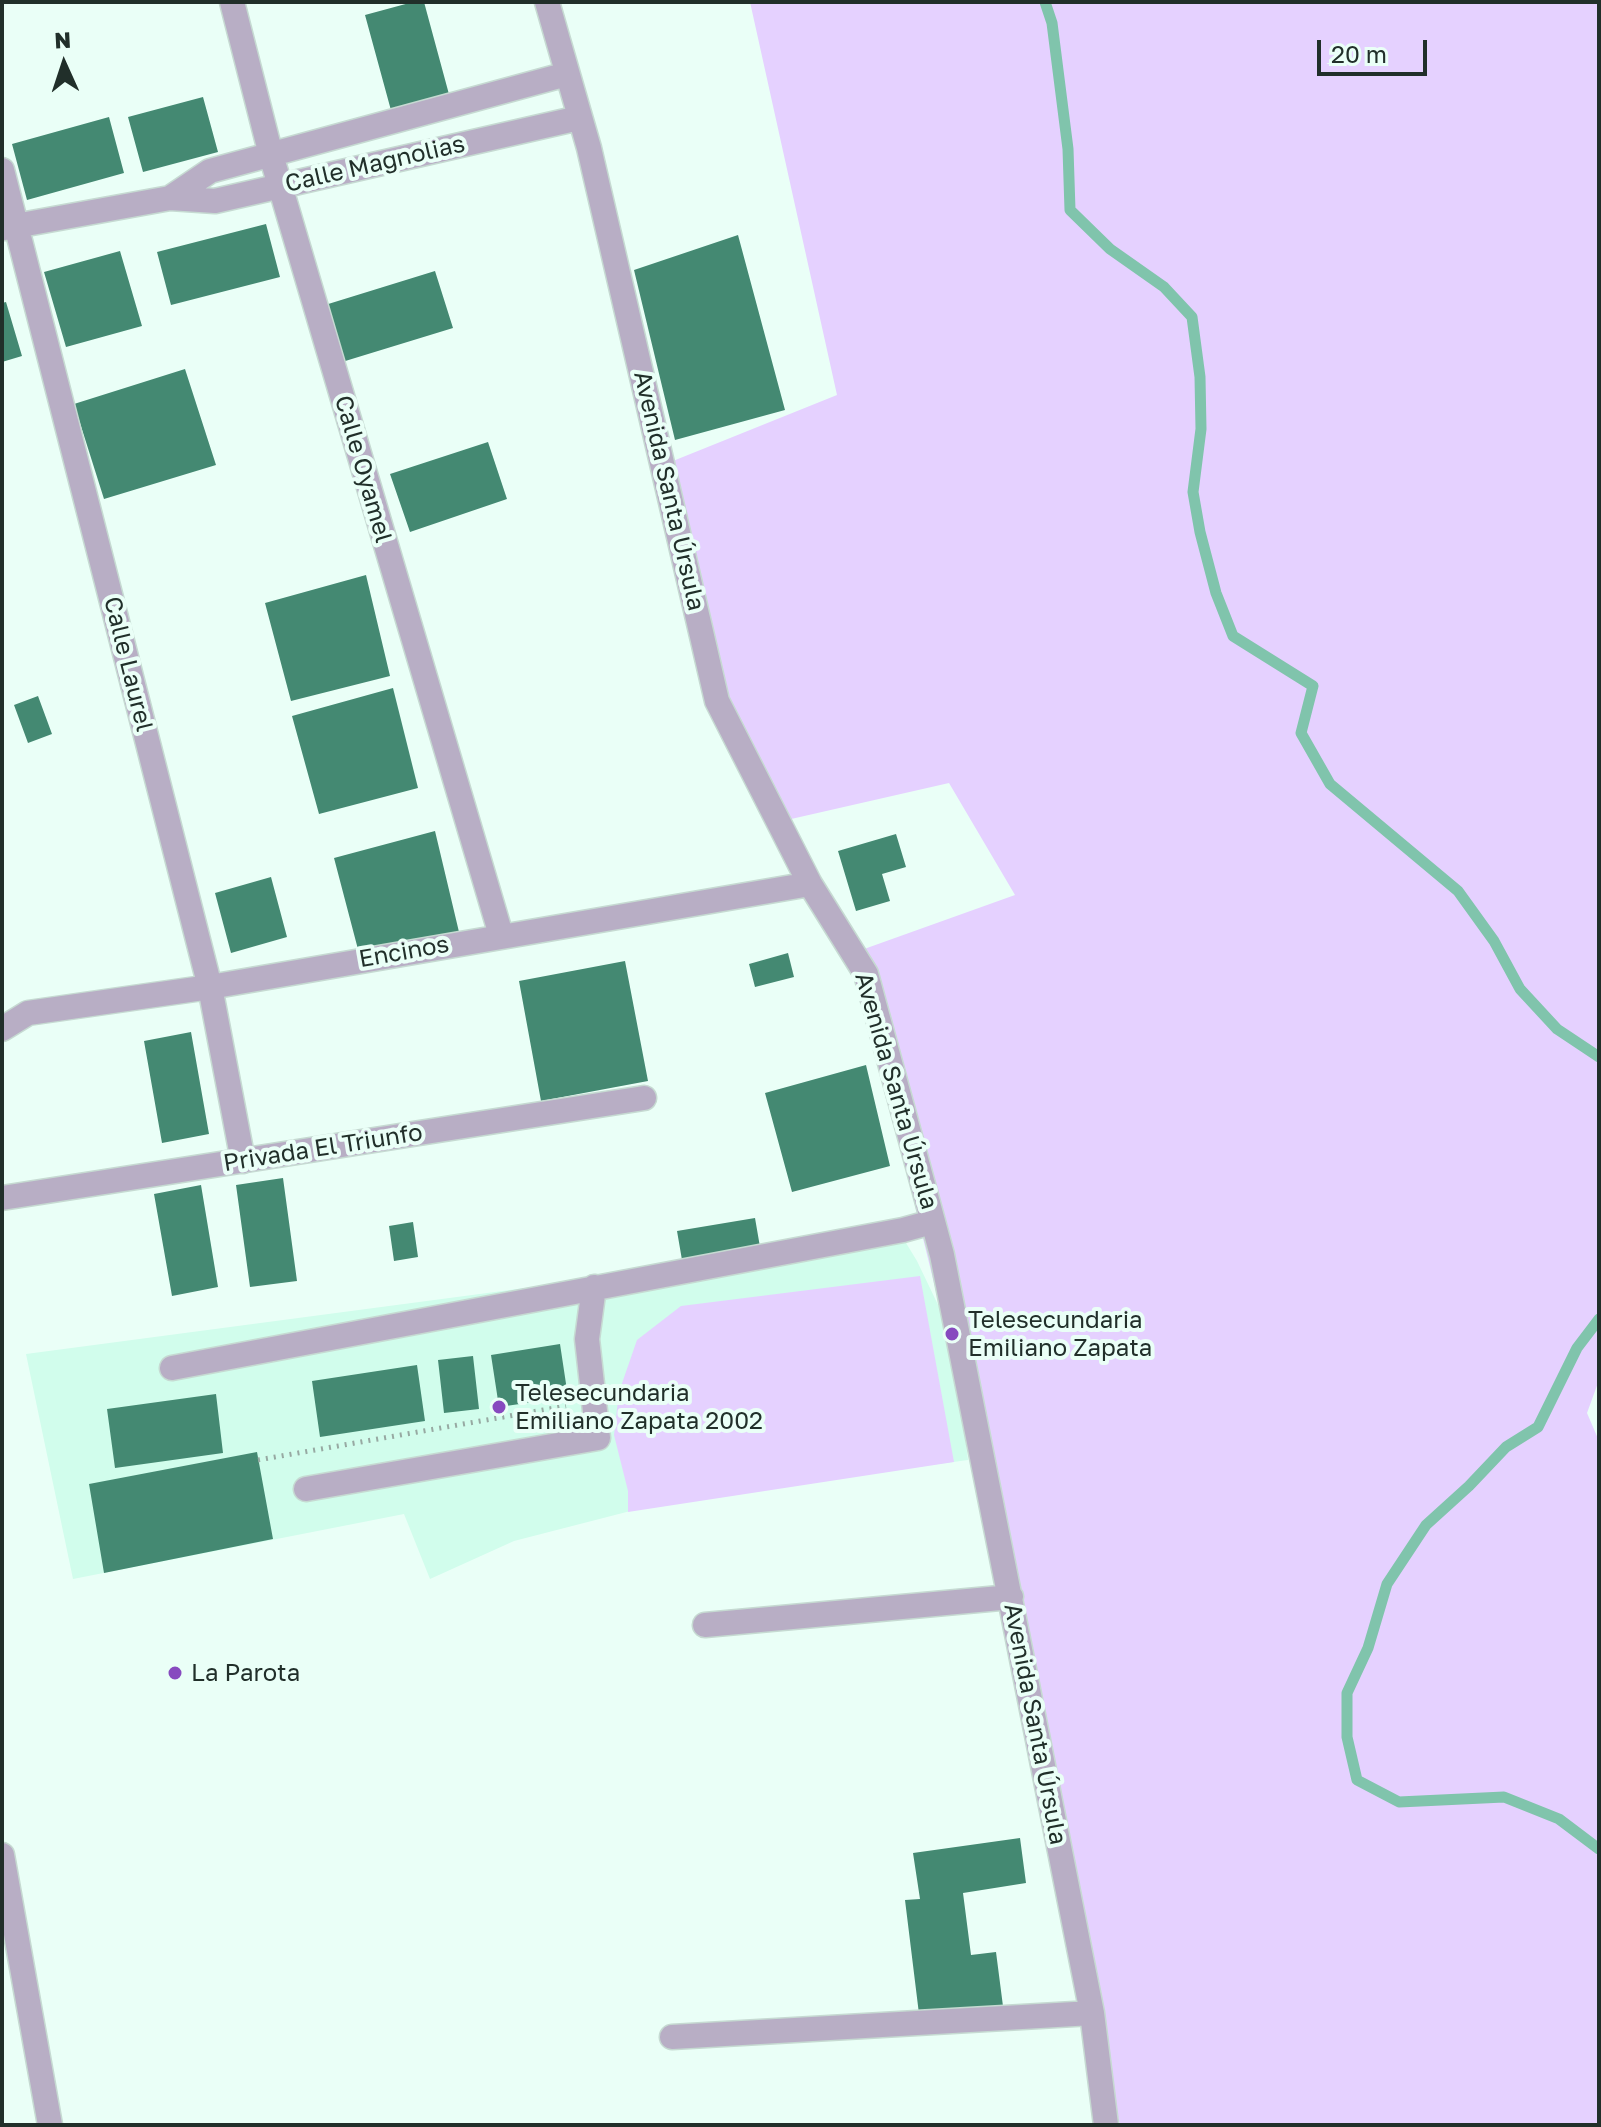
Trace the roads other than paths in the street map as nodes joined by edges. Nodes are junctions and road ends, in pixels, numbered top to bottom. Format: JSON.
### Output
{"nodes":[{"id":1,"x":232,"y":2,"type":"edge"},
{"id":2,"x":547,"y":2,"type":"edge"},
{"id":3,"x":567,"y":74,"type":"junction"},
{"id":4,"x":579,"y":118,"type":"junction"},
{"id":5,"x":271,"y":155,"type":"junction"},
{"id":6,"x":2,"y":170,"type":"edge"},
{"id":7,"x":280,"y":185,"type":"junction"},
{"id":8,"x":170,"y":198,"type":"junction"},
{"id":9,"x":10,"y":227,"type":"edge"},
{"id":10,"x":810,"y":884,"type":"junction"},
{"id":11,"x":501,"y":935,"type":"junction"},
{"id":12,"x":210,"y":987,"type":"junction"},
{"id":13,"x":2,"y":1029,"type":"edge"},
{"id":14,"x":644,"y":1098,"type":"dead end"},
{"id":15,"x":243,"y":1161,"type":"junction"},
{"id":16,"x":2,"y":1198,"type":"edge"},
{"id":17,"x":932,"y":1222,"type":"junction"},
{"id":18,"x":594,"y":1287,"type":"junction"},
{"id":19,"x":172,"y":1368,"type":"dead end"},
{"id":20,"x":306,"y":1489,"type":"dead end"},
{"id":21,"x":1011,"y":1597,"type":"junction"},
{"id":22,"x":705,"y":1625,"type":"dead end"},
{"id":23,"x":2,"y":1855,"type":"edge"},
{"id":24,"x":1092,"y":2013,"type":"junction"},
{"id":25,"x":672,"y":2037,"type":"dead end"},
{"id":26,"x":50,"y":2125,"type":"edge"},
{"id":27,"x":1106,"y":2125,"type":"edge"}],
"edges":[{"from":1,"to":5,"type":"street","name":"Calle Oyamel"},
{"from":2,"to":3,"type":"street","name":"Avenida Santa Úrsula"},
{"from":3,"to":4,"type":"street","name":"Avenida Santa Úrsula"},
{"from":3,"to":5,"type":"street","name":"Calle Magnolias"},
{"from":4,"to":7,"type":"street","name":"Calle Magnolias"},
{"from":4,"to":10,"type":"street","name":"Avenida Santa Úrsula"},
{"from":5,"to":7,"type":"street","name":"Calle Oyamel"},
{"from":5,"to":8,"type":"street","name":"Calle Magnolias"},
{"from":6,"to":9,"type":"street","name":"Calle Laurel"},
{"from":7,"to":8,"type":"street","name":"Calle Magnolias"},
{"from":7,"to":11,"type":"street","name":"Calle Oyamel"},
{"from":8,"to":9,"type":"street","name":"Calle Magnolias"},
{"from":9,"to":12,"type":"street","name":"Calle Laurel"},
{"from":10,"to":11,"type":"street","name":"Encinos"},
{"from":10,"to":17,"type":"street","name":"Avenida Santa Úrsula"},
{"from":11,"to":12,"type":"street","name":"Encinos"},
{"from":12,"to":13,"type":"street","name":"Encinos"},
{"from":12,"to":15,"type":"street","name":"Calle Laurel"},
{"from":14,"to":15,"type":"street","name":"Privada El Triunfo"},
{"from":15,"to":16,"type":"street","name":"Privada El Triunfo"},
{"from":17,"to":18,"type":"street"},
{"from":17,"to":21,"type":"street","name":"Avenida Santa Úrsula"},
{"from":18,"to":19,"type":"street"},
{"from":18,"to":20,"type":"street"},
{"from":21,"to":22,"type":"street"},
{"from":21,"to":24,"type":"street","name":"Avenida Santa Úrsula"},
{"from":23,"to":26,"type":"street"},
{"from":24,"to":25,"type":"street"},
{"from":24,"to":27,"type":"street","name":"Avenida Santa Úrsula"}]}
